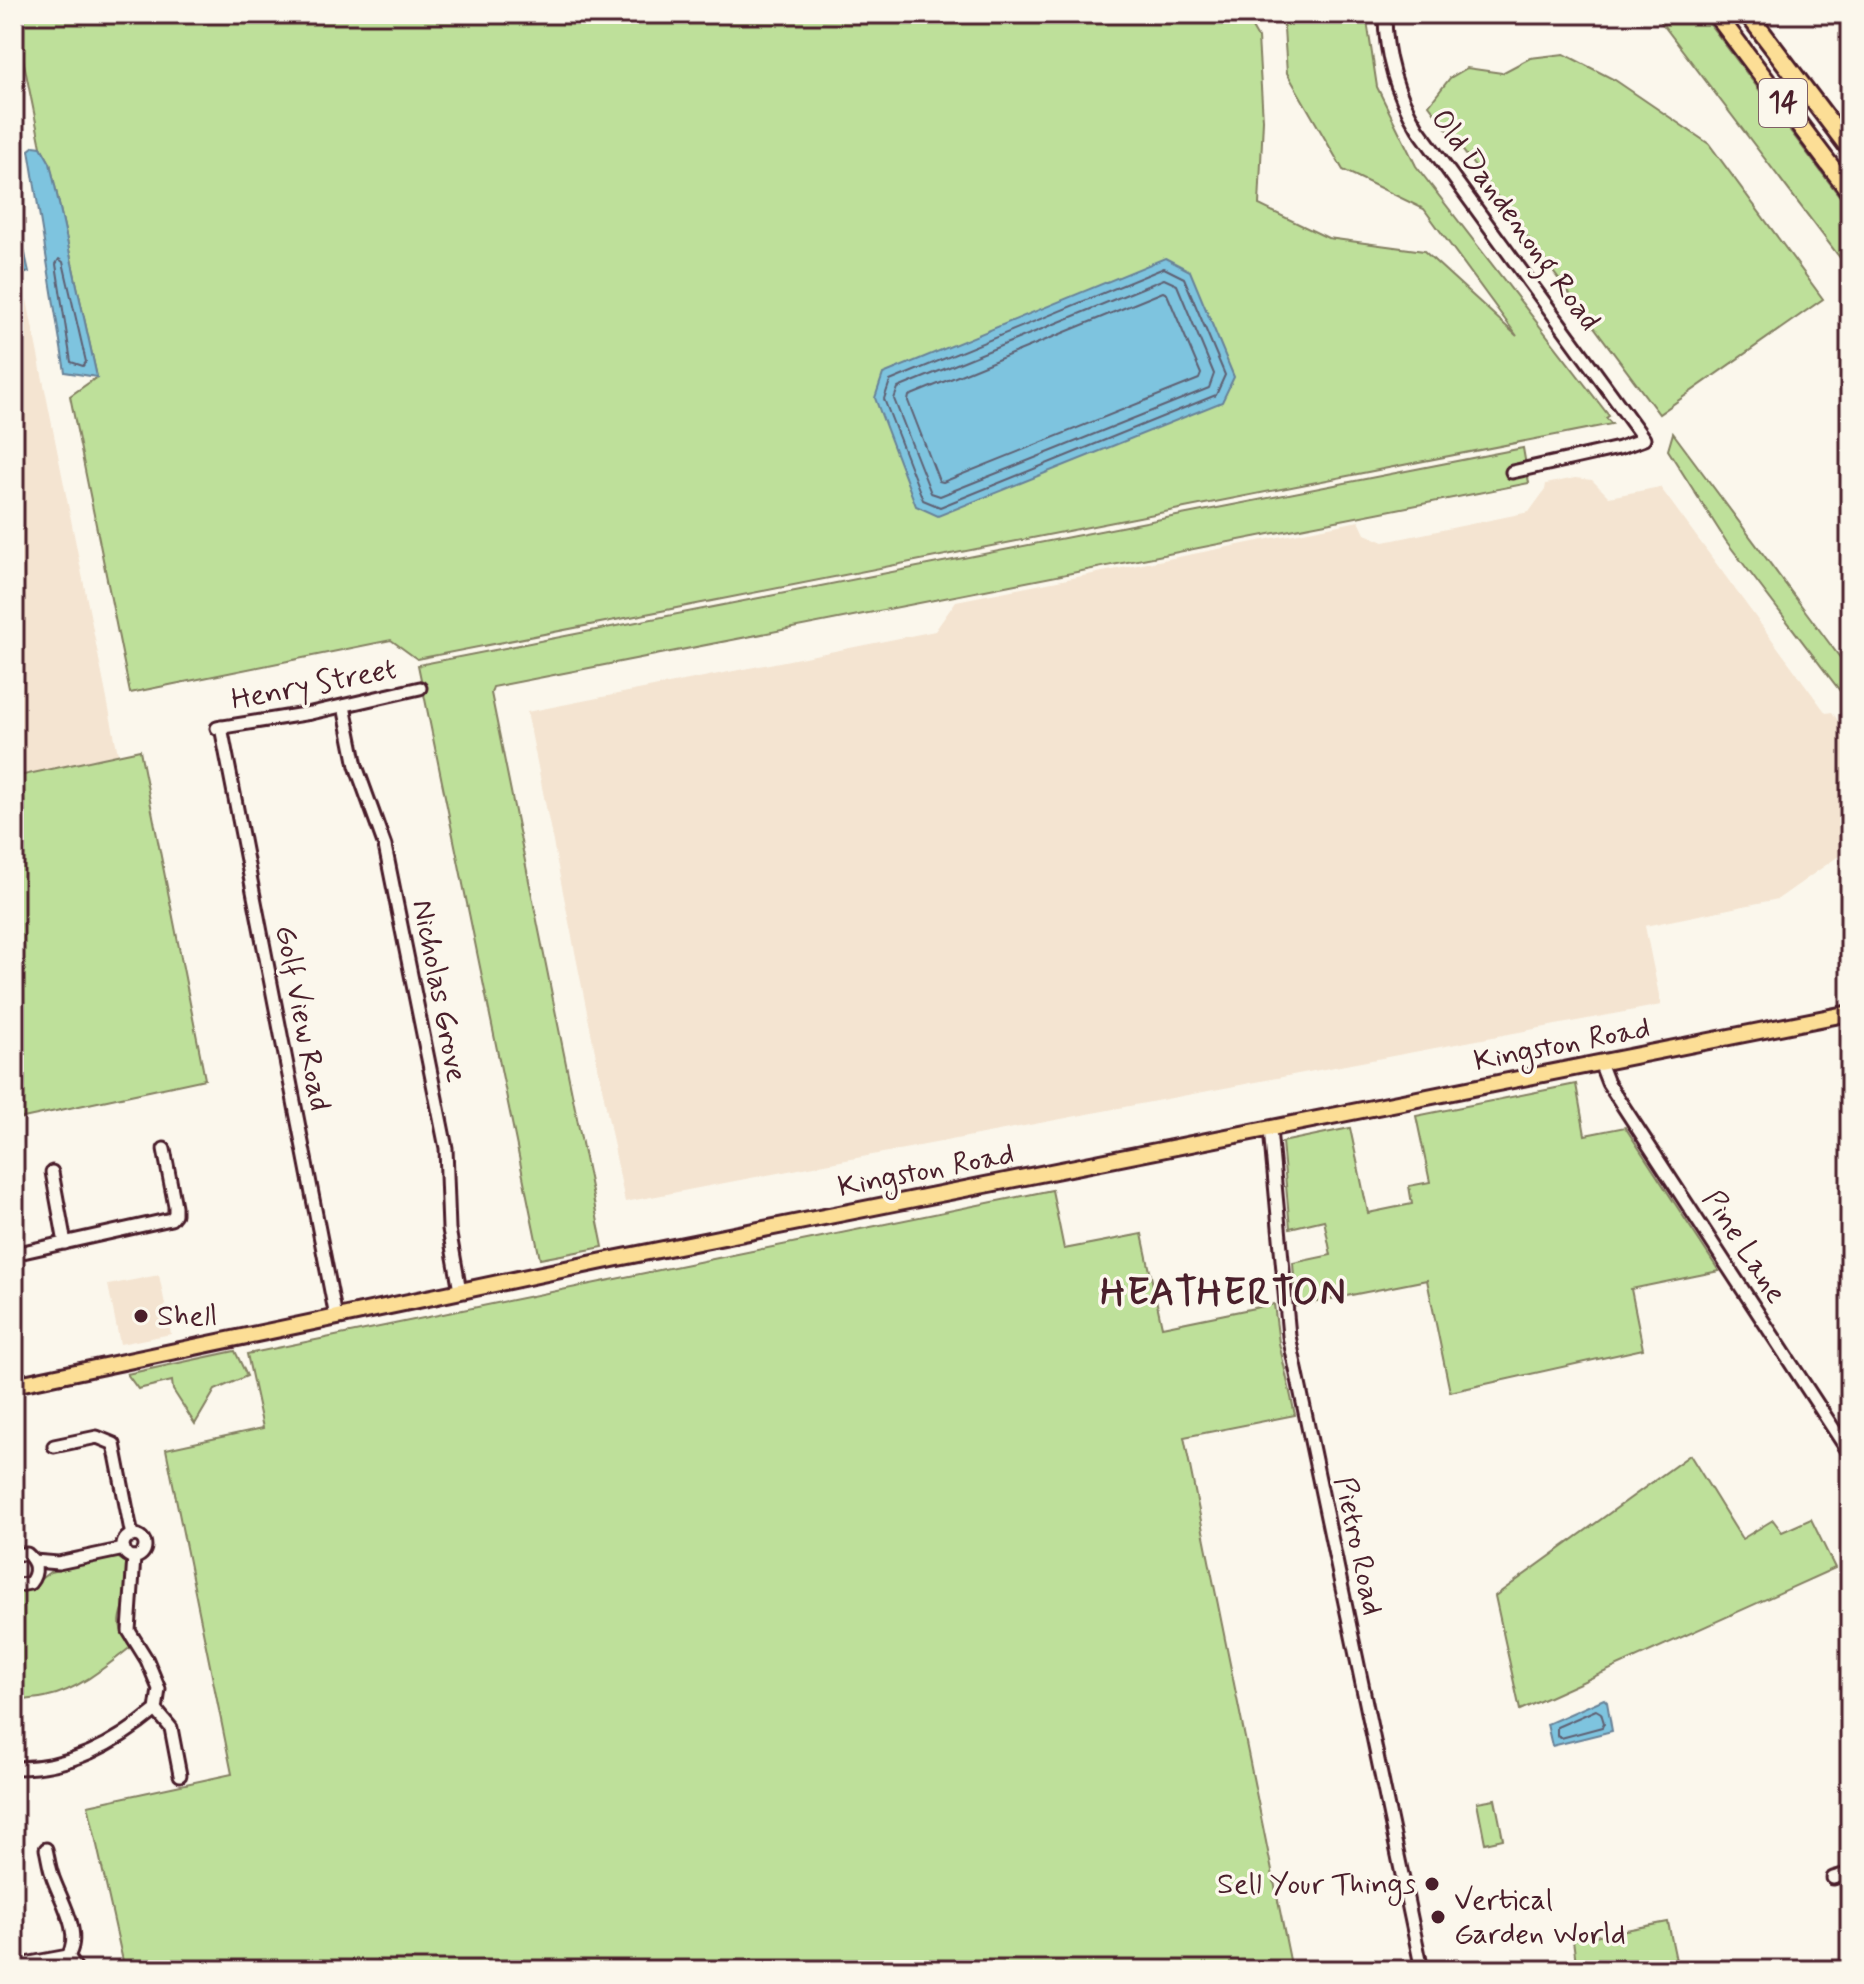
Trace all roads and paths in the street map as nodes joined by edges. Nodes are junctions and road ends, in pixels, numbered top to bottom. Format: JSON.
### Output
{"nodes":[{"id":1,"x":1385,"y":14,"type":"edge"},
{"id":2,"x":1716,"y":14,"type":"edge"},
{"id":3,"x":1748,"y":14,"type":"edge"},
{"id":4,"x":1850,"y":149,"type":"edge"},
{"id":5,"x":1850,"y":192,"type":"edge"},
{"id":6,"x":1512,"y":472,"type":"dead end"},
{"id":7,"x":420,"y":688,"type":"dead end"},
{"id":8,"x":344,"y":706,"type":"junction"},
{"id":9,"x":219,"y":728,"type":"joint"},
{"id":10,"x":1850,"y":1013,"type":"edge"},
{"id":11,"x":1601,"y":1065,"type":"junction"},
{"id":12,"x":1270,"y":1129,"type":"junction"},
{"id":13,"x":164,"y":1149,"type":"dead end"},
{"id":14,"x":52,"y":1172,"type":"dead end"},
{"id":15,"x":65,"y":1243,"type":"junction"},
{"id":16,"x":14,"y":1254,"type":"edge"},
{"id":17,"x":460,"y":1291,"type":"junction"},
{"id":18,"x":336,"y":1317,"type":"junction"},
{"id":19,"x":14,"y":1385,"type":"edge"},
{"id":20,"x":54,"y":1446,"type":"dead end"},
{"id":21,"x":1850,"y":1454,"type":"edge"},
{"id":22,"x":132,"y":1536,"type":"junction"},
{"id":23,"x":14,"y":1541,"type":"edge"},
{"id":24,"x":124,"y":1549,"type":"junction"},
{"id":25,"x":18,"y":1553,"type":"edge"},
{"id":26,"x":134,"y":1557,"type":"junction"},
{"id":27,"x":35,"y":1567,"type":"junction"},
{"id":28,"x":14,"y":1586,"type":"edge"},
{"id":29,"x":156,"y":1710,"type":"junction"},
{"id":30,"x":14,"y":1768,"type":"edge"},
{"id":31,"x":180,"y":1775,"type":"dead end"},
{"id":32,"x":46,"y":1849,"type":"dead end"},
{"id":33,"x":1850,"y":1873,"type":"edge"},
{"id":34,"x":1833,"y":1878,"type":"dead end"},
{"id":35,"x":68,"y":1956,"type":"junction"},
{"id":36,"x":14,"y":1966,"type":"edge"},
{"id":37,"x":77,"y":1970,"type":"edge"},
{"id":38,"x":1422,"y":1970,"type":"edge"}],
"edges":[{"from":1,"to":6,"type":"street","name":"Old Dandenong Road"},
{"from":2,"to":5,"type":"highway","number":"14"},
{"from":3,"to":4,"type":"highway","number":"14"},
{"from":7,"to":8,"type":"street","name":"Henry Street"},
{"from":8,"to":9,"type":"street","name":"Henry Street"},
{"from":8,"to":17,"type":"street","name":"Nicholas Grove"},
{"from":9,"to":18,"type":"street","name":"Golf View Road"},
{"from":10,"to":11,"type":"main road","name":"Kingston Road"},
{"from":11,"to":12,"type":"main road","name":"Kingston Road"},
{"from":11,"to":21,"type":"street","name":"Pine Lane"},
{"from":12,"to":17,"type":"main road","name":"Kingston Road"},
{"from":12,"to":38,"type":"street","name":"Pietro Road"},
{"from":13,"to":15,"type":"street"},
{"from":14,"to":15,"type":"street"},
{"from":15,"to":16,"type":"street"},
{"from":17,"to":18,"type":"main road","name":"Kingston Road"},
{"from":18,"to":19,"type":"main road","name":"Kingston Road"},
{"from":20,"to":22,"type":"street"},
{"from":22,"to":24,"type":"street"},
{"from":22,"to":26,"type":"street"},
{"from":23,"to":25,"type":"street"},
{"from":24,"to":26,"type":"street"},
{"from":24,"to":27,"type":"street"},
{"from":25,"to":27,"type":"street"},
{"from":26,"to":29,"type":"street"},
{"from":27,"to":28,"type":"street"},
{"from":29,"to":30,"type":"street"},
{"from":29,"to":31,"type":"street"},
{"from":32,"to":35,"type":"street"},
{"from":33,"to":34,"type":"street"},
{"from":35,"to":36,"type":"street"},
{"from":35,"to":37,"type":"street"}]}
